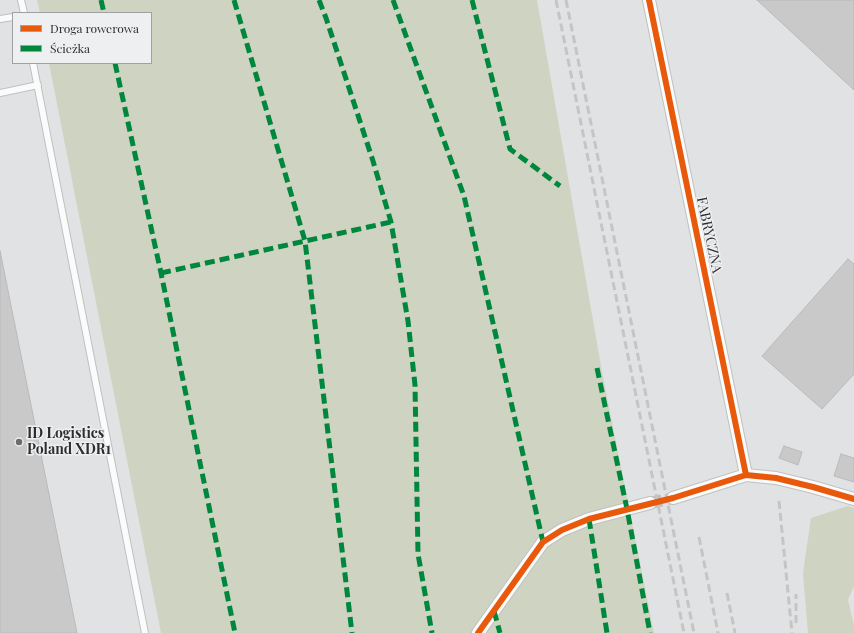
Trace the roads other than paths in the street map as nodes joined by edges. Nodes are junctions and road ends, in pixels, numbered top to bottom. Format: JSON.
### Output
{"nodes":[{"id":1,"x":21,"y":0,"type":"edge"},
{"id":2,"x":649,"y":0,"type":"edge"},
{"id":3,"x":24,"y":12,"type":"edge"},
{"id":4,"x":12,"y":16,"type":"edge"},
{"id":5,"x":0,"y":19,"type":"edge"},
{"id":6,"x":34,"y":64,"type":"edge"},
{"id":7,"x":38,"y":85,"type":"junction"},
{"id":8,"x":0,"y":93,"type":"edge"},
{"id":9,"x":746,"y":475,"type":"junction"},
{"id":10,"x":673,"y":498,"type":"tunnel mouth"},
{"id":11,"x":854,"y":499,"type":"edge"},
{"id":12,"x":650,"y":503,"type":"tunnel mouth"},
{"id":13,"x":146,"y":633,"type":"edge"},
{"id":14,"x":478,"y":633,"type":"edge"}],
"edges":[{"from":1,"to":3,"type":"lane"},
{"from":2,"to":9,"type":"street","name":"FABRYCZNA"},
{"from":4,"to":5,"type":"lane"},
{"from":6,"to":7,"type":"lane"},
{"from":7,"to":8,"type":"lane"},
{"from":7,"to":13,"type":"lane"},
{"from":9,"to":10,"type":"street"},
{"from":9,"to":11,"type":"street"},
{"from":12,"to":14,"type":"street"}]}
